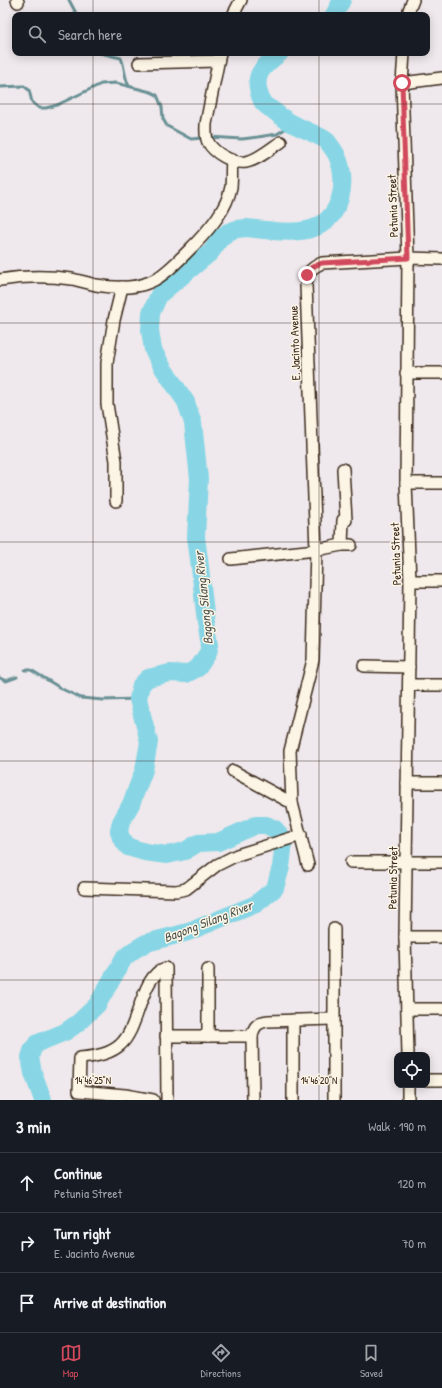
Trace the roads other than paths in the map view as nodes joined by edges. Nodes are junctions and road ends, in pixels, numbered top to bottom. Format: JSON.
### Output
{"nodes":[{"id":1,"x":241,"y":0,"type":"edge"},
{"id":2,"x":413,"y":0,"type":"edge"},
{"id":3,"x":235,"y":12,"type":"edge"},
{"id":4,"x":409,"y":12,"type":"edge"},
{"id":5,"x":404,"y":56,"type":"edge"},
{"id":6,"x":219,"y":57,"type":"edge"},
{"id":7,"x":138,"y":62,"type":"dead end"},
{"id":8,"x":442,"y":78,"type":"edge"},
{"id":9,"x":402,"y":83,"type":"junction"},
{"id":10,"x":281,"y":142,"type":"dead end"},
{"id":11,"x":232,"y":160,"type":"junction"},
{"id":12,"x":408,"y":258,"type":"junction"},
{"id":13,"x":442,"y":259,"type":"edge"},
{"id":14,"x":0,"y":280,"type":"edge"},
{"id":15,"x":122,"y":287,"type":"junction"},
{"id":16,"x":406,"y":373,"type":"junction"},
{"id":17,"x":442,"y":373,"type":"edge"},
{"id":18,"x":343,"y":469,"type":"dead end"},
{"id":19,"x":406,"y":483,"type":"junction"},
{"id":20,"x":442,"y":483,"type":"edge"},
{"id":21,"x":116,"y":501,"type":"dead end"},
{"id":22,"x":316,"y":550,"type":"junction"},
{"id":23,"x":231,"y":559,"type":"dead end"},
{"id":24,"x":410,"y":581,"type":"junction"},
{"id":25,"x":442,"y":581,"type":"edge"},
{"id":26,"x":364,"y":666,"type":"dead end"},
{"id":27,"x":409,"y":667,"type":"junction"},
{"id":28,"x":409,"y":685,"type":"junction"},
{"id":29,"x":442,"y":685,"type":"edge"},
{"id":30,"x":233,"y":771,"type":"dead end"},
{"id":31,"x":407,"y":783,"type":"junction"},
{"id":32,"x":442,"y":783,"type":"edge"},
{"id":33,"x":292,"y":803,"type":"junction"},
{"id":34,"x":301,"y":835,"type":"junction"},
{"id":35,"x":351,"y":862,"type":"dead end"},
{"id":36,"x":406,"y":862,"type":"junction"},
{"id":37,"x":442,"y":862,"type":"edge"},
{"id":38,"x":308,"y":864,"type":"dead end"},
{"id":39,"x":84,"y":888,"type":"dead end"},
{"id":40,"x":334,"y":929,"type":"dead end"},
{"id":41,"x":405,"y":937,"type":"junction"},
{"id":42,"x":442,"y":937,"type":"edge"},
{"id":43,"x":208,"y":970,"type":"dead end"},
{"id":44,"x":407,"y":1009,"type":"junction"},
{"id":45,"x":442,"y":1009,"type":"edge"},
{"id":46,"x":293,"y":1020,"type":"junction"},
{"id":47,"x":334,"y":1020,"type":"junction"},
{"id":48,"x":166,"y":1036,"type":"junction"},
{"id":49,"x":208,"y":1036,"type":"junction"},
{"id":50,"x":252,"y":1036,"type":"junction"},
{"id":51,"x":408,"y":1052,"type":"edge"},
{"id":52,"x":430,"y":1080,"type":"edge"},
{"id":53,"x":442,"y":1080,"type":"edge"},
{"id":54,"x":408,"y":1088,"type":"edge"},
{"id":55,"x":153,"y":1100,"type":"edge"},
{"id":56,"x":167,"y":1100,"type":"edge"},
{"id":57,"x":253,"y":1100,"type":"edge"},
{"id":58,"x":293,"y":1100,"type":"edge"},
{"id":59,"x":334,"y":1100,"type":"edge"},
{"id":60,"x":408,"y":1100,"type":"edge"}],
"edges":[{"from":1,"to":3,"type":"street"},
{"from":2,"to":4,"type":"street"},
{"from":5,"to":9,"type":"street","name":"Petunia Street"},
{"from":6,"to":7,"type":"street"},
{"from":6,"to":11,"type":"street"},
{"from":8,"to":9,"type":"street"},
{"from":9,"to":12,"type":"street","name":"Petunia Street"},
{"from":10,"to":11,"type":"street"},
{"from":11,"to":15,"type":"street"},
{"from":12,"to":13,"type":"street","name":"E. Jacinto Avenue"},
{"from":12,"to":16,"type":"street","name":"Petunia Street"},
{"from":12,"to":22,"type":"street","name":"E. Jacinto Avenue"},
{"from":14,"to":15,"type":"street"},
{"from":15,"to":21,"type":"street"},
{"from":16,"to":17,"type":"street"},
{"from":16,"to":19,"type":"street","name":"Petunia Street"},
{"from":18,"to":22,"type":"street"},
{"from":19,"to":20,"type":"street"},
{"from":19,"to":24,"type":"street","name":"Petunia Street"},
{"from":22,"to":23,"type":"street"},
{"from":22,"to":33,"type":"street","name":"E. Jacinto Avenue"},
{"from":24,"to":25,"type":"street"},
{"from":24,"to":27,"type":"street","name":"Petunia Street"},
{"from":26,"to":27,"type":"street"},
{"from":27,"to":28,"type":"street","name":"Petunia Street"},
{"from":28,"to":29,"type":"street"},
{"from":28,"to":31,"type":"street","name":"Petunia Street"},
{"from":30,"to":33,"type":"street"},
{"from":31,"to":32,"type":"street"},
{"from":31,"to":36,"type":"street","name":"Petunia Street"},
{"from":33,"to":34,"type":"street","name":"E. Jacinto Avenue"},
{"from":34,"to":38,"type":"street","name":"E. Jacinto Avenue"},
{"from":34,"to":39,"type":"street"},
{"from":35,"to":36,"type":"street"},
{"from":36,"to":37,"type":"street"},
{"from":36,"to":41,"type":"street","name":"Petunia Street"},
{"from":40,"to":47,"type":"street"},
{"from":41,"to":42,"type":"street"},
{"from":41,"to":44,"type":"street","name":"Petunia Street"},
{"from":43,"to":49,"type":"street"},
{"from":44,"to":45,"type":"street"},
{"from":44,"to":51,"type":"street","name":"Petunia Street"},
{"from":46,"to":47,"type":"street"},
{"from":46,"to":50,"type":"street"},
{"from":46,"to":58,"type":"street"},
{"from":47,"to":59,"type":"street"},
{"from":48,"to":49,"type":"street"},
{"from":48,"to":55,"type":"street"},
{"from":48,"to":56,"type":"street"},
{"from":49,"to":50,"type":"street"},
{"from":50,"to":57,"type":"street"},
{"from":52,"to":53,"type":"street"},
{"from":54,"to":60,"type":"street"}]}
